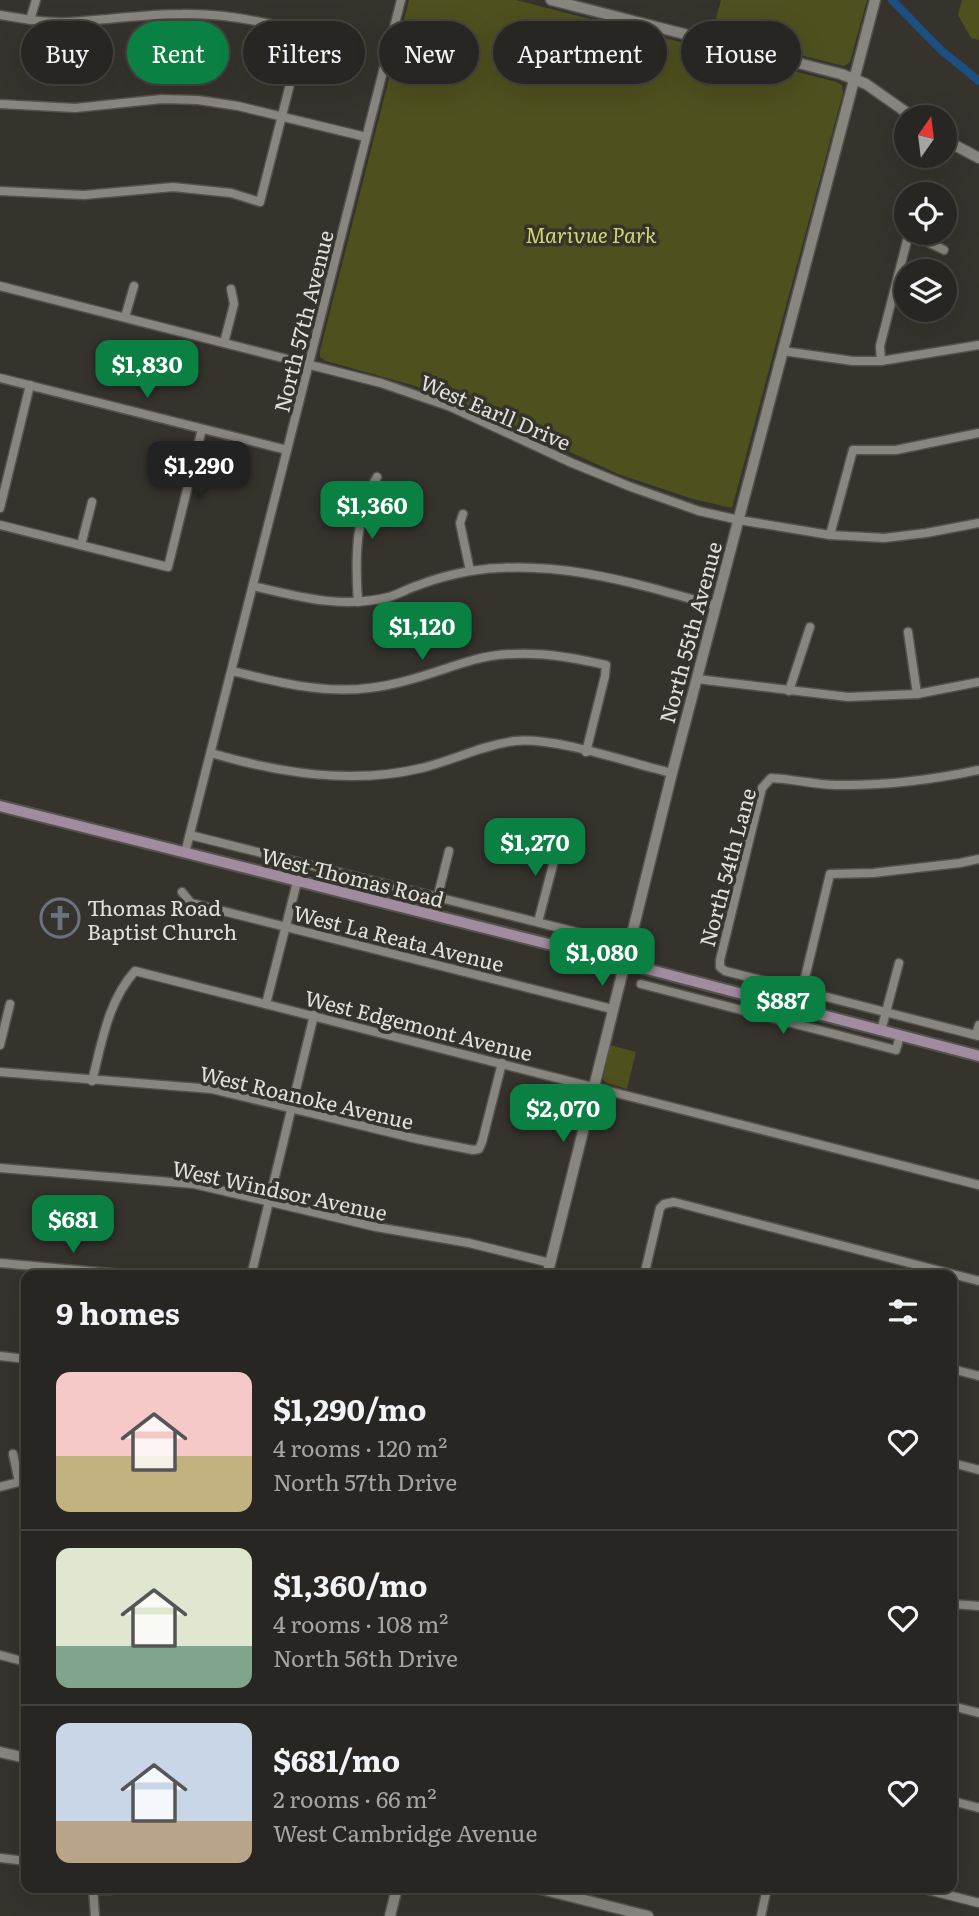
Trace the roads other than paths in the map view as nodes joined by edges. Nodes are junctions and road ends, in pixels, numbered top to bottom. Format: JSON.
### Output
{"nodes":[{"id":1,"x":36,"y":0,"type":"edge"},
{"id":2,"x":401,"y":0,"type":"edge"},
{"id":3,"x":551,"y":0,"type":"edge"},
{"id":4,"x":875,"y":0,"type":"edge"},
{"id":5,"x":0,"y":15,"type":"edge"},
{"id":6,"x":30,"y":20,"type":"junction"},
{"id":7,"x":855,"y":80,"type":"junction"},
{"id":8,"x":0,"y":104,"type":"edge"},
{"id":9,"x":896,"y":105,"type":"edge"},
{"id":10,"x":282,"y":116,"type":"junction"},
{"id":11,"x":366,"y":137,"type":"junction"},
{"id":12,"x":957,"y":146,"type":"edge"},
{"id":13,"x":979,"y":158,"type":"edge"},
{"id":14,"x":0,"y":191,"type":"edge"},
{"id":15,"x":944,"y":250,"type":"dead end"},
{"id":16,"x":0,"y":286,"type":"edge"},
{"id":17,"x":134,"y":286,"type":"dead end"},
{"id":18,"x":231,"y":289,"type":"dead end"},
{"id":19,"x":125,"y":317,"type":"junction"},
{"id":20,"x":224,"y":343,"type":"junction"},
{"id":21,"x":979,"y":345,"type":"edge"},
{"id":22,"x":783,"y":351,"type":"junction"},
{"id":23,"x":881,"y":361,"type":"junction"},
{"id":24,"x":309,"y":364,"type":"junction"},
{"id":25,"x":0,"y":378,"type":"edge"},
{"id":26,"x":30,"y":385,"type":"junction"},
{"id":27,"x":202,"y":429,"type":"junction"},
{"id":28,"x":979,"y":433,"type":"edge"},
{"id":29,"x":287,"y":450,"type":"junction"},
{"id":30,"x":377,"y":477,"type":"dead end"},
{"id":31,"x":92,"y":502,"type":"dead end"},
{"id":32,"x":0,"y":508,"type":"edge"},
{"id":33,"x":463,"y":514,"type":"dead end"},
{"id":34,"x":739,"y":520,"type":"junction"},
{"id":35,"x":979,"y":523,"type":"edge"},
{"id":36,"x":0,"y":525,"type":"edge"},
{"id":37,"x":831,"y":535,"type":"junction"},
{"id":38,"x":81,"y":545,"type":"junction"},
{"id":39,"x":470,"y":571,"type":"junction"},
{"id":40,"x":253,"y":586,"type":"junction"},
{"id":41,"x":358,"y":602,"type":"junction"},
{"id":42,"x":716,"y":606,"type":"junction"},
{"id":43,"x":810,"y":627,"type":"dead end"},
{"id":44,"x":908,"y":632,"type":"dead end"},
{"id":45,"x":232,"y":670,"type":"junction"},
{"id":46,"x":697,"y":679,"type":"junction"},
{"id":47,"x":979,"y":682,"type":"edge"},
{"id":48,"x":789,"y":691,"type":"junction"},
{"id":49,"x":917,"y":694,"type":"junction"},
{"id":50,"x":586,"y":751,"type":"junction"},
{"id":51,"x":211,"y":753,"type":"junction"},
{"id":52,"x":979,"y":769,"type":"edge"},
{"id":53,"x":672,"y":773,"type":"junction"},
{"id":54,"x":0,"y":806,"type":"edge"},
{"id":55,"x":190,"y":835,"type":"junction"},
{"id":56,"x":556,"y":836,"type":"dead end"},
{"id":57,"x":449,"y":851,"type":"dead end"},
{"id":58,"x":185,"y":853,"type":"junction"},
{"id":59,"x":979,"y":859,"type":"edge"},
{"id":60,"x":297,"y":881,"type":"junction"},
{"id":61,"x":181,"y":892,"type":"dead end"},
{"id":62,"x":437,"y":897,"type":"junction"},
{"id":63,"x":432,"y":915,"type":"junction"},
{"id":64,"x":538,"y":922,"type":"junction"},
{"id":65,"x":286,"y":927,"type":"junction"},
{"id":66,"x":596,"y":937,"type":"dead end"},
{"id":67,"x":624,"y":963,"type":"junction"},
{"id":68,"x":899,"y":963,"type":"dead end"},
{"id":69,"x":687,"y":980,"type":"junction"},
{"id":70,"x":642,"y":984,"type":"dead end"},
{"id":71,"x":802,"y":990,"type":"junction"},
{"id":72,"x":683,"y":995,"type":"junction"},
{"id":73,"x":10,"y":1004,"type":"dead end"},
{"id":74,"x":266,"y":1004,"type":"junction"},
{"id":75,"x":612,"y":1009,"type":"junction"},
{"id":76,"x":887,"y":1013,"type":"junction"},
{"id":77,"x":314,"y":1015,"type":"junction"},
{"id":78,"x":979,"y":1025,"type":"edge"},
{"id":79,"x":881,"y":1031,"type":"junction"},
{"id":80,"x":901,"y":1036,"type":"junction"},
{"id":81,"x":978,"y":1036,"type":"edge"},
{"id":82,"x":0,"y":1045,"type":"edge"},
{"id":83,"x":979,"y":1056,"type":"edge"},
{"id":84,"x":502,"y":1063,"type":"junction"},
{"id":85,"x":0,"y":1072,"type":"edge"},
{"id":86,"x":92,"y":1081,"type":"junction"},
{"id":87,"x":593,"y":1086,"type":"junction"},
{"id":88,"x":292,"y":1107,"type":"junction"},
{"id":89,"x":0,"y":1168,"type":"edge"},
{"id":90,"x":979,"y":1185,"type":"edge"},
{"id":91,"x":269,"y":1201,"type":"junction"},
{"id":92,"x":0,"y":1263,"type":"edge"},
{"id":93,"x":550,"y":1263,"type":"junction"},
{"id":94,"x":77,"y":1270,"type":"edge"},
{"id":95,"x":252,"y":1270,"type":"edge"},
{"id":96,"x":548,"y":1270,"type":"edge"},
{"id":97,"x":645,"y":1270,"type":"edge"},
{"id":98,"x":937,"y":1270,"type":"edge"},
{"id":99,"x":957,"y":1275,"type":"edge"},
{"id":100,"x":979,"y":1281,"type":"edge"},
{"id":101,"x":0,"y":1356,"type":"edge"},
{"id":102,"x":21,"y":1358,"type":"edge"},
{"id":103,"x":957,"y":1370,"type":"edge"},
{"id":104,"x":979,"y":1376,"type":"edge"},
{"id":105,"x":13,"y":1454,"type":"dead end"},
{"id":106,"x":957,"y":1465,"type":"edge"},
{"id":107,"x":979,"y":1470,"type":"edge"},
{"id":108,"x":21,"y":1476,"type":"edge"},
{"id":109,"x":21,"y":1482,"type":"edge"},
{"id":110,"x":0,"y":1487,"type":"edge"},
{"id":111,"x":957,"y":1604,"type":"edge"},
{"id":112,"x":979,"y":1606,"type":"edge"},
{"id":113,"x":0,"y":1655,"type":"edge"},
{"id":114,"x":21,"y":1661,"type":"edge"},
{"id":115,"x":957,"y":1707,"type":"edge"},
{"id":116,"x":979,"y":1713,"type":"edge"},
{"id":117,"x":0,"y":1752,"type":"edge"},
{"id":118,"x":21,"y":1757,"type":"edge"},
{"id":119,"x":957,"y":1802,"type":"edge"},
{"id":120,"x":979,"y":1808,"type":"edge"},
{"id":121,"x":0,"y":1858,"type":"edge"},
{"id":122,"x":21,"y":1860,"type":"edge"},
{"id":123,"x":93,"y":1893,"type":"edge"},
{"id":124,"x":396,"y":1893,"type":"edge"},
{"id":125,"x":557,"y":1893,"type":"edge"},
{"id":126,"x":767,"y":1893,"type":"edge"},
{"id":127,"x":940,"y":1893,"type":"edge"},
{"id":128,"x":979,"y":1903,"type":"edge"},
{"id":129,"x":95,"y":1916,"type":"edge"},
{"id":130,"x":390,"y":1916,"type":"edge"},
{"id":131,"x":648,"y":1916,"type":"edge"},
{"id":132,"x":761,"y":1916,"type":"edge"}],
"edges":[{"from":1,"to":6,"type":"street"},
{"from":2,"to":11,"type":"street","name":"North 57th Avenue"},
{"from":3,"to":7,"type":"street"},
{"from":4,"to":7,"type":"street","name":"North 55th Avenue"},
{"from":5,"to":6,"type":"street"},
{"from":6,"to":10,"type":"street"},
{"from":7,"to":9,"type":"street"},
{"from":7,"to":22,"type":"street","name":"North 55th Avenue"},
{"from":8,"to":10,"type":"street"},
{"from":10,"to":11,"type":"street"},
{"from":10,"to":14,"type":"street"},
{"from":11,"to":24,"type":"street","name":"North 57th Avenue"},
{"from":12,"to":13,"type":"street"},
{"from":15,"to":23,"type":"street"},
{"from":16,"to":19,"type":"street","name":"West Earll Drive"},
{"from":17,"to":19,"type":"street"},
{"from":18,"to":20,"type":"street"},
{"from":19,"to":20,"type":"street","name":"West Earll Drive"},
{"from":20,"to":24,"type":"street","name":"West Earll Drive"},
{"from":21,"to":23,"type":"street"},
{"from":22,"to":23,"type":"street"},
{"from":22,"to":34,"type":"street","name":"North 55th Avenue"},
{"from":24,"to":29,"type":"street","name":"North 57th Avenue"},
{"from":24,"to":34,"type":"street","name":"West Earll Drive"},
{"from":25,"to":26,"type":"street"},
{"from":26,"to":27,"type":"street"},
{"from":26,"to":32,"type":"street"},
{"from":27,"to":29,"type":"street"},
{"from":27,"to":38,"type":"street"},
{"from":28,"to":37,"type":"street"},
{"from":29,"to":40,"type":"street","name":"North 57th Avenue"},
{"from":30,"to":41,"type":"street"},
{"from":31,"to":38,"type":"street"},
{"from":33,"to":39,"type":"street"},
{"from":34,"to":37,"type":"street","name":"West Earll Drive"},
{"from":34,"to":42,"type":"street","name":"North 55th Avenue"},
{"from":35,"to":37,"type":"street","name":"West Earll Drive"},
{"from":36,"to":38,"type":"street"},
{"from":39,"to":41,"type":"street"},
{"from":39,"to":42,"type":"street"},
{"from":40,"to":41,"type":"street"},
{"from":40,"to":45,"type":"street","name":"North 57th Avenue"},
{"from":42,"to":46,"type":"street","name":"North 55th Avenue"},
{"from":43,"to":48,"type":"street"},
{"from":44,"to":49,"type":"street"},
{"from":45,"to":50,"type":"street"},
{"from":45,"to":51,"type":"street","name":"North 57th Avenue"},
{"from":46,"to":48,"type":"street"},
{"from":46,"to":53,"type":"street","name":"North 55th Avenue"},
{"from":47,"to":49,"type":"street"},
{"from":48,"to":49,"type":"street"},
{"from":50,"to":51,"type":"street"},
{"from":50,"to":53,"type":"street"},
{"from":51,"to":55,"type":"street","name":"North 57th Avenue"},
{"from":52,"to":71,"type":"street","name":"North 54th Lane"},
{"from":53,"to":67,"type":"street","name":"North 55th Avenue"},
{"from":54,"to":58,"type":"main road","name":"West Thomas Road"},
{"from":55,"to":58,"type":"street","name":"North 57th Avenue"},
{"from":55,"to":62,"type":"street","name":"West Thomas Road"},
{"from":56,"to":64,"type":"street"},
{"from":57,"to":62,"type":"street"},
{"from":58,"to":60,"type":"main road","name":"West Thomas Road"},
{"from":59,"to":71,"type":"street"},
{"from":60,"to":63,"type":"main road","name":"West Thomas Road"},
{"from":60,"to":65,"type":"street"},
{"from":61,"to":65,"type":"street","name":"West La Reata Avenue"},
{"from":62,"to":63,"type":"street"},
{"from":62,"to":64,"type":"street","name":"West Thomas Road"},
{"from":63,"to":67,"type":"main road","name":"West Thomas Road"},
{"from":64,"to":66,"type":"street","name":"West Thomas Road"},
{"from":65,"to":74,"type":"street"},
{"from":65,"to":75,"type":"street","name":"West La Reata Avenue"},
{"from":67,"to":69,"type":"main road","name":"West Thomas Road"},
{"from":67,"to":75,"type":"street","name":"North 55th Avenue"},
{"from":68,"to":76,"type":"street"},
{"from":69,"to":72,"type":"street"},
{"from":69,"to":79,"type":"main road","name":"West Thomas Road"},
{"from":70,"to":72,"type":"street"},
{"from":71,"to":76,"type":"street"},
{"from":72,"to":80,"type":"street"},
{"from":73,"to":82,"type":"street"},
{"from":74,"to":77,"type":"street","name":"West Edgemont Avenue"},
{"from":74,"to":86,"type":"street","name":"West Edgemont Avenue"},
{"from":75,"to":87,"type":"street","name":"North 55th Avenue"},
{"from":76,"to":79,"type":"street"},
{"from":76,"to":81,"type":"street"},
{"from":77,"to":84,"type":"street","name":"West Edgemont Avenue"},
{"from":77,"to":88,"type":"street"},
{"from":78,"to":81,"type":"street"},
{"from":79,"to":80,"type":"main road","name":"West Thomas Road"},
{"from":80,"to":83,"type":"main road","name":"West Thomas Road"},
{"from":84,"to":87,"type":"street","name":"West Edgemont Avenue"},
{"from":84,"to":88,"type":"street","name":"West Roanoke Avenue"},
{"from":85,"to":86,"type":"street","name":"West Roanoke Avenue"},
{"from":86,"to":88,"type":"street","name":"West Roanoke Avenue"},
{"from":87,"to":90,"type":"street","name":"West Edgemont Avenue"},
{"from":87,"to":93,"type":"street","name":"North 55th Avenue"},
{"from":88,"to":91,"type":"street"},
{"from":89,"to":91,"type":"street","name":"West Windsor Avenue"},
{"from":91,"to":93,"type":"street","name":"West Windsor Avenue"},
{"from":91,"to":95,"type":"street"},
{"from":92,"to":94,"type":"street"},
{"from":93,"to":96,"type":"street","name":"North 55th Avenue"},
{"from":97,"to":98,"type":"street"},
{"from":99,"to":100,"type":"street"},
{"from":101,"to":102,"type":"street"},
{"from":103,"to":104,"type":"street"},
{"from":105,"to":108,"type":"street"},
{"from":106,"to":107,"type":"street"},
{"from":109,"to":110,"type":"street"},
{"from":111,"to":112,"type":"street"},
{"from":113,"to":114,"type":"street"},
{"from":115,"to":116,"type":"street"},
{"from":117,"to":118,"type":"street"},
{"from":119,"to":120,"type":"street"},
{"from":121,"to":122,"type":"street"},
{"from":123,"to":129,"type":"street"},
{"from":124,"to":130,"type":"street"},
{"from":125,"to":131,"type":"street"},
{"from":126,"to":132,"type":"street"},
{"from":127,"to":128,"type":"street"}]}
